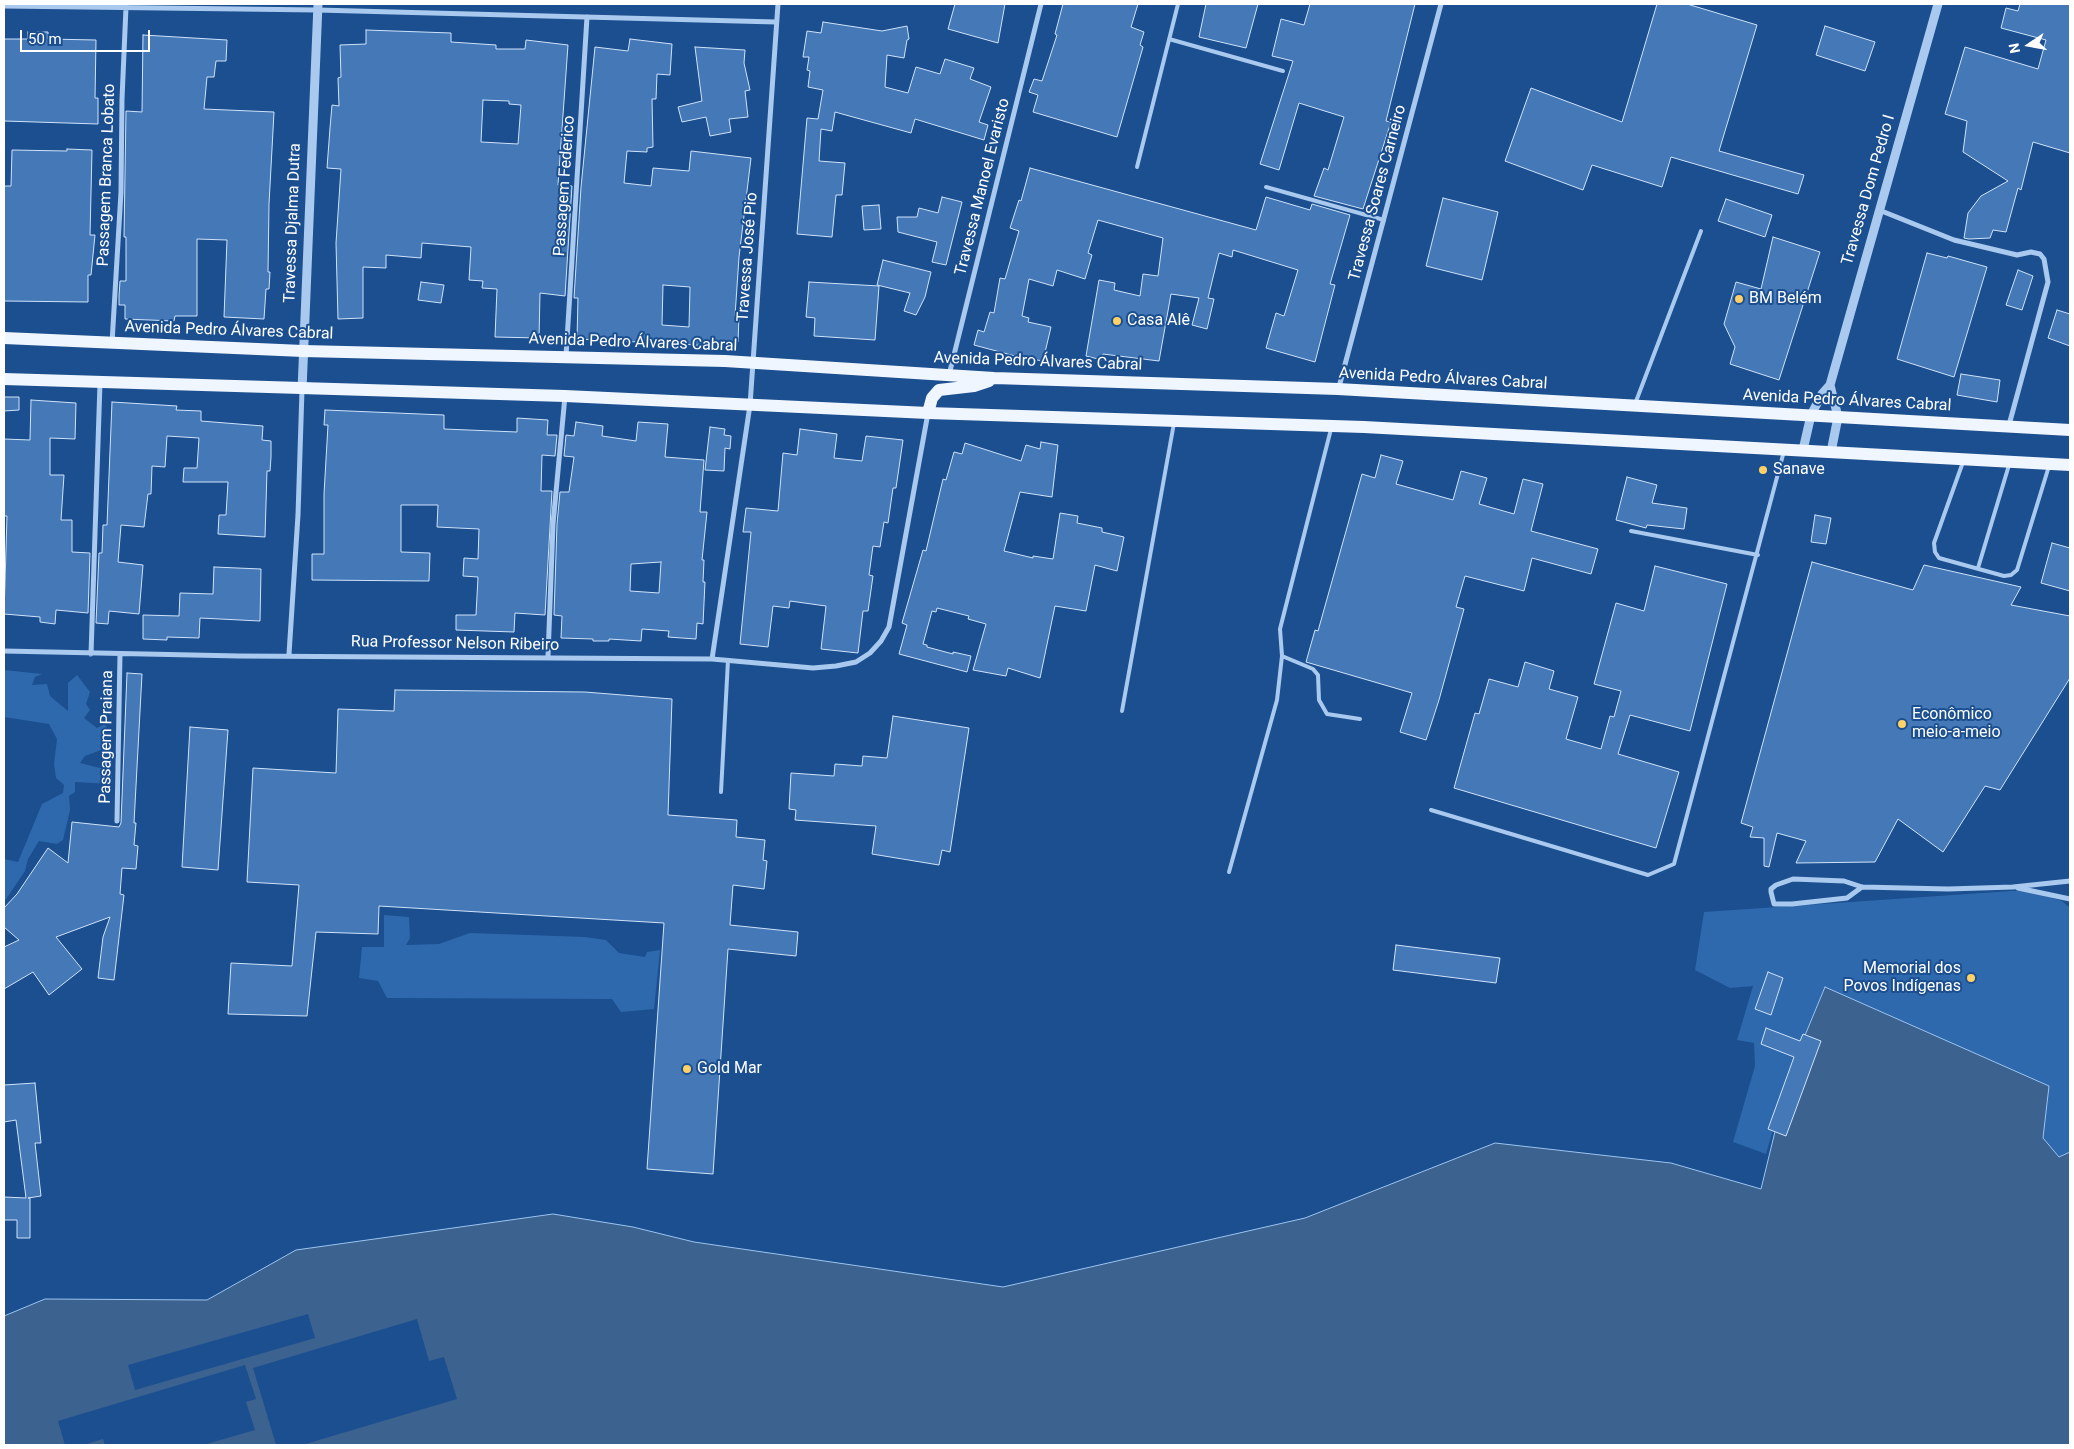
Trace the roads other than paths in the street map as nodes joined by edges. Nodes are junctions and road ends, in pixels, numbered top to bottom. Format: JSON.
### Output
{"nodes":[{"id":1,"x":778,"y":4,"type":"edge"},
{"id":2,"x":1041,"y":4,"type":"edge"},
{"id":3,"x":1178,"y":4,"type":"edge"},
{"id":4,"x":1441,"y":4,"type":"edge"},
{"id":5,"x":1938,"y":4,"type":"edge"},
{"id":6,"x":144,"y":5,"type":"edge"},
{"id":7,"x":4,"y":6,"type":"edge"},
{"id":8,"x":126,"y":7,"type":"junction"},
{"id":9,"x":318,"y":7,"type":"edge"},
{"id":10,"x":587,"y":17,"type":"junction"},
{"id":11,"x":776,"y":22,"type":"junction"},
{"id":12,"x":1169,"y":39,"type":"junction"},
{"id":13,"x":1283,"y":71,"type":"dead end"},
{"id":14,"x":1137,"y":167,"type":"dead end"},
{"id":15,"x":1266,"y":187,"type":"dead end"},
{"id":16,"x":1879,"y":210,"type":"junction"},
{"id":17,"x":1384,"y":220,"type":"junction"},
{"id":18,"x":1701,"y":231,"type":"dead end"},
{"id":19,"x":4,"y":338,"type":"edge"},
{"id":20,"x":112,"y":343,"type":"junction"},
{"id":21,"x":303,"y":350,"type":"junction"},
{"id":22,"x":566,"y":356,"type":"junction"},
{"id":23,"x":754,"y":363,"type":"junction"},
{"id":24,"x":948,"y":376,"type":"junction"},
{"id":25,"x":994,"y":378,"type":"junction"},
{"id":26,"x":4,"y":379,"type":"edge"},
{"id":27,"x":100,"y":383,"type":"junction"},
{"id":28,"x":1830,"y":386,"type":"junction"},
{"id":29,"x":302,"y":390,"type":"junction"},
{"id":30,"x":1338,"y":390,"type":"junction"},
{"id":31,"x":565,"y":396,"type":"junction"},
{"id":32,"x":750,"y":405,"type":"junction"},
{"id":33,"x":1634,"y":406,"type":"junction"},
{"id":34,"x":928,"y":413,"type":"junction"},
{"id":35,"x":1811,"y":415,"type":"junction"},
{"id":36,"x":1838,"y":417,"type":"junction"},
{"id":37,"x":1174,"y":421,"type":"junction"},
{"id":38,"x":1332,"y":426,"type":"junction"},
{"id":39,"x":2009,"y":426,"type":"junction"},
{"id":40,"x":2070,"y":430,"type":"edge"},
{"id":41,"x":1785,"y":449,"type":"junction"},
{"id":42,"x":1803,"y":450,"type":"junction"},
{"id":43,"x":1831,"y":452,"type":"junction"},
{"id":44,"x":1964,"y":459,"type":"junction"},
{"id":45,"x":2010,"y":462,"type":"junction"},
{"id":46,"x":2049,"y":464,"type":"junction"},
{"id":47,"x":2070,"y":465,"type":"edge"},
{"id":48,"x":1631,"y":531,"type":"dead end"},
{"id":49,"x":1758,"y":555,"type":"junction"},
{"id":50,"x":1978,"y":568,"type":"junction"},
{"id":51,"x":4,"y":651,"type":"edge"},
{"id":52,"x":91,"y":654,"type":"junction"},
{"id":53,"x":120,"y":654,"type":"junction"},
{"id":54,"x":289,"y":654,"type":"junction"},
{"id":55,"x":1282,"y":656,"type":"junction"},
{"id":56,"x":548,"y":657,"type":"junction"},
{"id":57,"x":712,"y":659,"type":"junction"},
{"id":58,"x":728,"y":660,"type":"junction"},
{"id":59,"x":1122,"y":711,"type":"dead end"},
{"id":60,"x":1360,"y":719,"type":"dead end"},
{"id":61,"x":721,"y":792,"type":"dead end"},
{"id":62,"x":1431,"y":810,"type":"dead end"},
{"id":63,"x":117,"y":821,"type":"dead end"},
{"id":64,"x":1229,"y":872,"type":"dead end"},
{"id":65,"x":2070,"y":881,"type":"edge"},
{"id":66,"x":1862,"y":887,"type":"junction"},
{"id":67,"x":2013,"y":887,"type":"junction"},
{"id":68,"x":2070,"y":899,"type":"edge"}],
"edges":[{"from":1,"to":11,"type":"street","name":"Travessa José Pio"},
{"from":2,"to":24,"type":"street","name":"Travessa Manoel Evaristo"},
{"from":3,"to":12,"type":"lane"},
{"from":4,"to":17,"type":"street","name":"Travessa Soares Carneiro"},
{"from":5,"to":16,"type":"street","name":"Travessa Dom Pedro I"},
{"from":6,"to":8,"type":"street"},
{"from":6,"to":9,"type":"street"},
{"from":7,"to":8,"type":"street"},
{"from":8,"to":20,"type":"street","name":"Passagem Branca Lobato"},
{"from":9,"to":10,"type":"street"},
{"from":9,"to":21,"type":"street","name":"Travessa Djalma Dutra"},
{"from":10,"to":11,"type":"street"},
{"from":10,"to":22,"type":"street","name":"Passagem Federico"},
{"from":11,"to":23,"type":"street","name":"Travessa José Pio"},
{"from":12,"to":13,"type":"lane"},
{"from":12,"to":14,"type":"lane"},
{"from":15,"to":17,"type":"lane"},
{"from":16,"to":28,"type":"street","name":"Travessa Dom Pedro I"},
{"from":16,"to":39,"type":"street"},
{"from":17,"to":30,"type":"street","name":"Travessa Soares Carneiro"},
{"from":18,"to":33,"type":"lane"},
{"from":19,"to":20,"type":"main road","name":"Avenida Pedro Álvares Cabral"},
{"from":20,"to":21,"type":"main road","name":"Avenida Pedro Álvares Cabral"},
{"from":21,"to":22,"type":"main road","name":"Avenida Pedro Álvares Cabral"},
{"from":21,"to":29,"type":"street","name":"Travessa Djalma Dutra"},
{"from":22,"to":23,"type":"main road","name":"Avenida Pedro Álvares Cabral"},
{"from":23,"to":24,"type":"main road","name":"Avenida Pedro Álvares Cabral"},
{"from":23,"to":32,"type":"street","name":"Travessa José Pio"},
{"from":24,"to":25,"type":"main road","name":"Avenida Pedro Álvares Cabral"},
{"from":25,"to":30,"type":"main road","name":"Avenida Pedro Álvares Cabral"},
{"from":25,"to":34,"type":"main road"},
{"from":26,"to":27,"type":"main road"},
{"from":27,"to":29,"type":"main road"},
{"from":27,"to":52,"type":"street"},
{"from":28,"to":35,"type":"street","name":"Travessa Dom Pedro I"},
{"from":28,"to":36,"type":"street"},
{"from":29,"to":31,"type":"main road"},
{"from":29,"to":54,"type":"street","name":"Travessa Djalma Dutra"},
{"from":30,"to":33,"type":"main road","name":"Avenida Pedro Álvares Cabral"},
{"from":31,"to":32,"type":"main road"},
{"from":31,"to":56,"type":"street"},
{"from":32,"to":34,"type":"main road"},
{"from":32,"to":57,"type":"street","name":"Travessa José Pio"},
{"from":33,"to":35,"type":"main road","name":"Avenida Pedro Álvares Cabral"},
{"from":34,"to":37,"type":"main road"},
{"from":34,"to":58,"type":"street","name":"Rua Professor Nelson Ribeiro"},
{"from":35,"to":36,"type":"main road","name":"Avenida Pedro Álvares Cabral"},
{"from":35,"to":42,"type":"street","name":"Travessa Dom Pedro I"},
{"from":36,"to":39,"type":"main road","name":"Avenida Pedro Álvares Cabral"},
{"from":36,"to":43,"type":"street"},
{"from":37,"to":38,"type":"main road"},
{"from":37,"to":59,"type":"lane"},
{"from":38,"to":41,"type":"main road"},
{"from":38,"to":55,"type":"lane"},
{"from":39,"to":40,"type":"main road","name":"Avenida Pedro Álvares Cabral"},
{"from":41,"to":42,"type":"main road"},
{"from":41,"to":49,"type":"lane"},
{"from":42,"to":43,"type":"main road"},
{"from":43,"to":44,"type":"main road"},
{"from":44,"to":45,"type":"main road"},
{"from":44,"to":50,"type":"lane"},
{"from":45,"to":46,"type":"main road"},
{"from":45,"to":50,"type":"lane"},
{"from":46,"to":47,"type":"main road"},
{"from":46,"to":50,"type":"lane"},
{"from":48,"to":49,"type":"lane"},
{"from":49,"to":62,"type":"lane"},
{"from":51,"to":52,"type":"street","name":"Rua Professor Nelson Ribeiro"},
{"from":52,"to":53,"type":"street","name":"Rua Professor Nelson Ribeiro"},
{"from":53,"to":54,"type":"street","name":"Rua Professor Nelson Ribeiro"},
{"from":53,"to":63,"type":"street","name":"Passagem Praiana"},
{"from":54,"to":56,"type":"street","name":"Rua Professor Nelson Ribeiro"},
{"from":55,"to":60,"type":"lane"},
{"from":55,"to":64,"type":"lane"},
{"from":56,"to":57,"type":"street","name":"Rua Professor Nelson Ribeiro"},
{"from":57,"to":58,"type":"street","name":"Rua Professor Nelson Ribeiro"},
{"from":58,"to":61,"type":"lane"},
{"from":65,"to":67,"type":"street"},
{"from":66,"to":66,"type":"street"},
{"from":66,"to":67,"type":"street"},
{"from":67,"to":68,"type":"street"}]}
